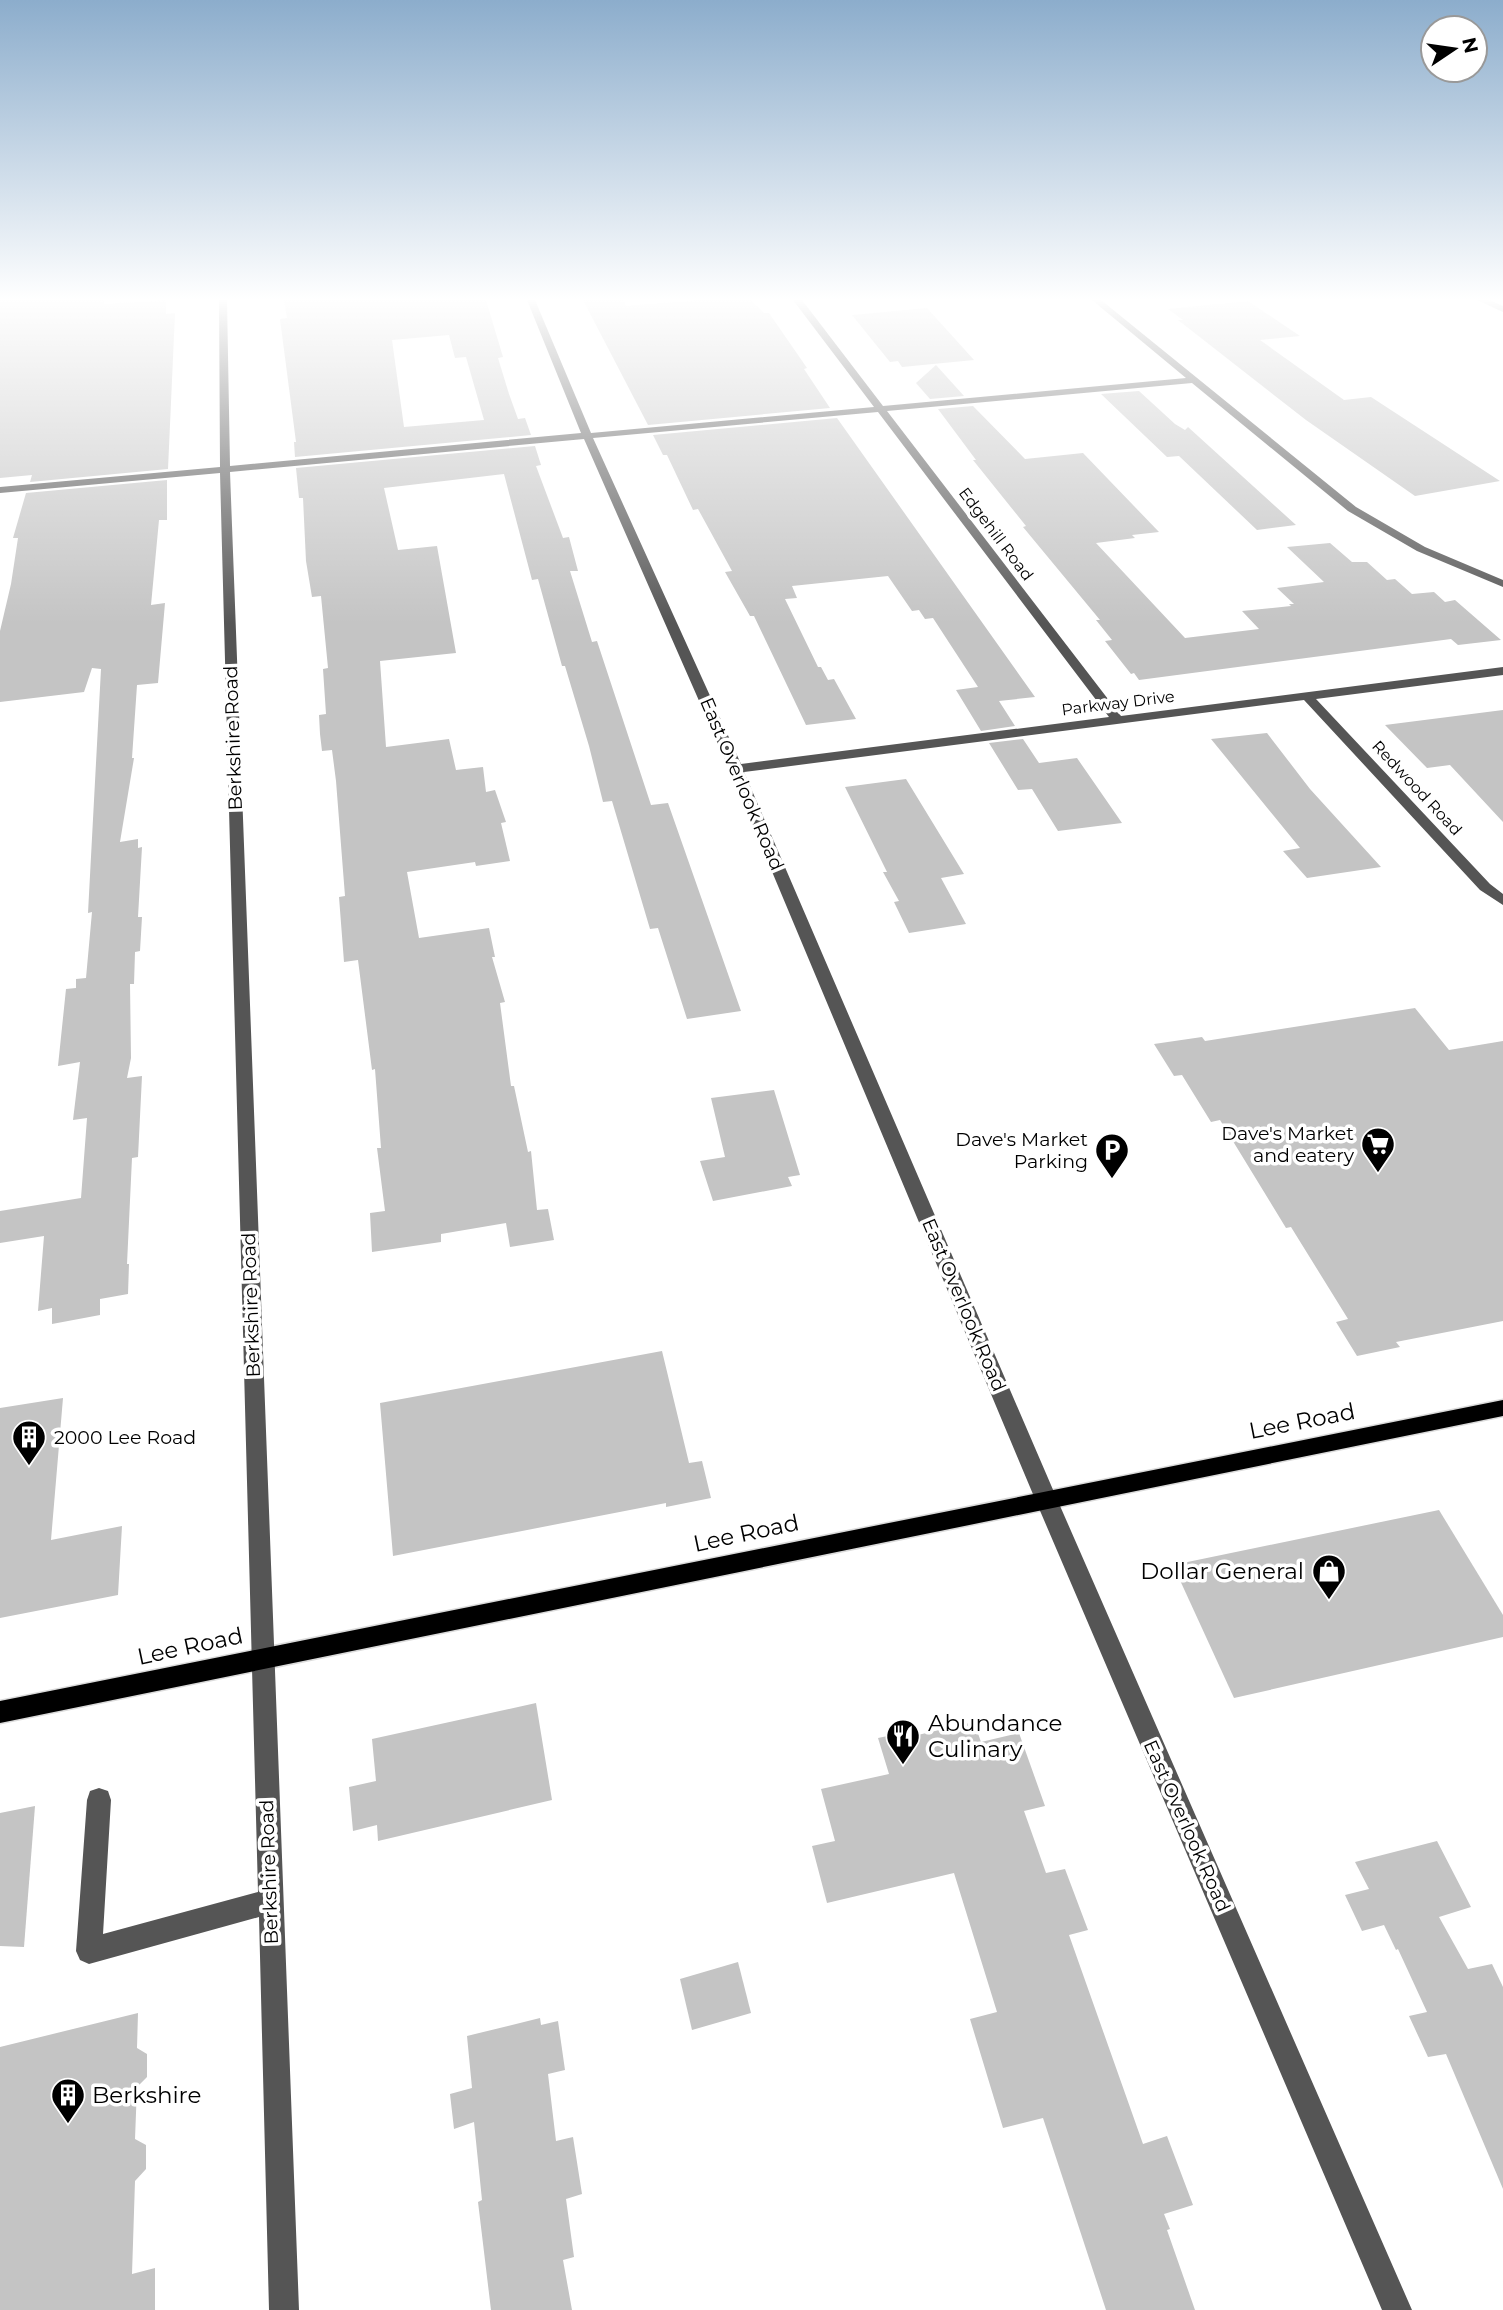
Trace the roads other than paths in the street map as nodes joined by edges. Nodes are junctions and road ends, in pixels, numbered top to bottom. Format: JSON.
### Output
{"nodes":[{"id":1,"x":224,"y":408,"type":"edge"},
{"id":2,"x":576,"y":408,"type":"edge"},
{"id":3,"x":881,"y":408,"type":"joint"},
{"id":4,"x":1228,"y":408,"type":"edge"},
{"id":5,"x":587,"y":435,"type":"junction"},
{"id":6,"x":225,"y":470,"type":"junction"},
{"id":7,"x":0,"y":490,"type":"edge"},
{"id":8,"x":1503,"y":584,"type":"edge"},
{"id":9,"x":1503,"y":671,"type":"edge"},
{"id":10,"x":1308,"y":697,"type":"junction"},
{"id":11,"x":1118,"y":720,"type":"junction"},
{"id":12,"x":736,"y":769,"type":"junction"},
{"id":13,"x":1503,"y":901,"type":"edge"},
{"id":14,"x":1503,"y":1408,"type":"edge"},
{"id":15,"x":1046,"y":1499,"type":"junction"},
{"id":16,"x":262,"y":1658,"type":"junction"},
{"id":17,"x":0,"y":1712,"type":"edge"},
{"id":18,"x":99,"y":1800,"type":"dead end"},
{"id":19,"x":270,"y":1901,"type":"junction"},
{"id":20,"x":284,"y":2310,"type":"edge"},
{"id":21,"x":1397,"y":2310,"type":"edge"}],
"edges":[{"from":1,"to":6,"type":"street","name":"Berkshire Road"},
{"from":2,"to":5,"type":"street","name":"East Overlook Road"},
{"from":3,"to":5,"type":"street"},
{"from":3,"to":11,"type":"street","name":"Edgehill Road"},
{"from":4,"to":8,"type":"street"},
{"from":5,"to":6,"type":"street"},
{"from":5,"to":12,"type":"street","name":"East Overlook Road"},
{"from":6,"to":7,"type":"street"},
{"from":6,"to":16,"type":"street","name":"Berkshire Road"},
{"from":9,"to":10,"type":"street","name":"Parkway Drive"},
{"from":10,"to":11,"type":"street","name":"Parkway Drive"},
{"from":10,"to":13,"type":"street","name":"Redwood Road"},
{"from":11,"to":12,"type":"street","name":"Parkway Drive"},
{"from":12,"to":15,"type":"street","name":"East Overlook Road"},
{"from":14,"to":15,"type":"main road","name":"Lee Road"},
{"from":15,"to":16,"type":"main road","name":"Lee Road"},
{"from":15,"to":21,"type":"street","name":"East Overlook Road"},
{"from":16,"to":17,"type":"main road","name":"Lee Road"},
{"from":16,"to":19,"type":"street","name":"Berkshire Road"},
{"from":18,"to":19,"type":"street"},
{"from":19,"to":20,"type":"street","name":"Berkshire Road"}]}
